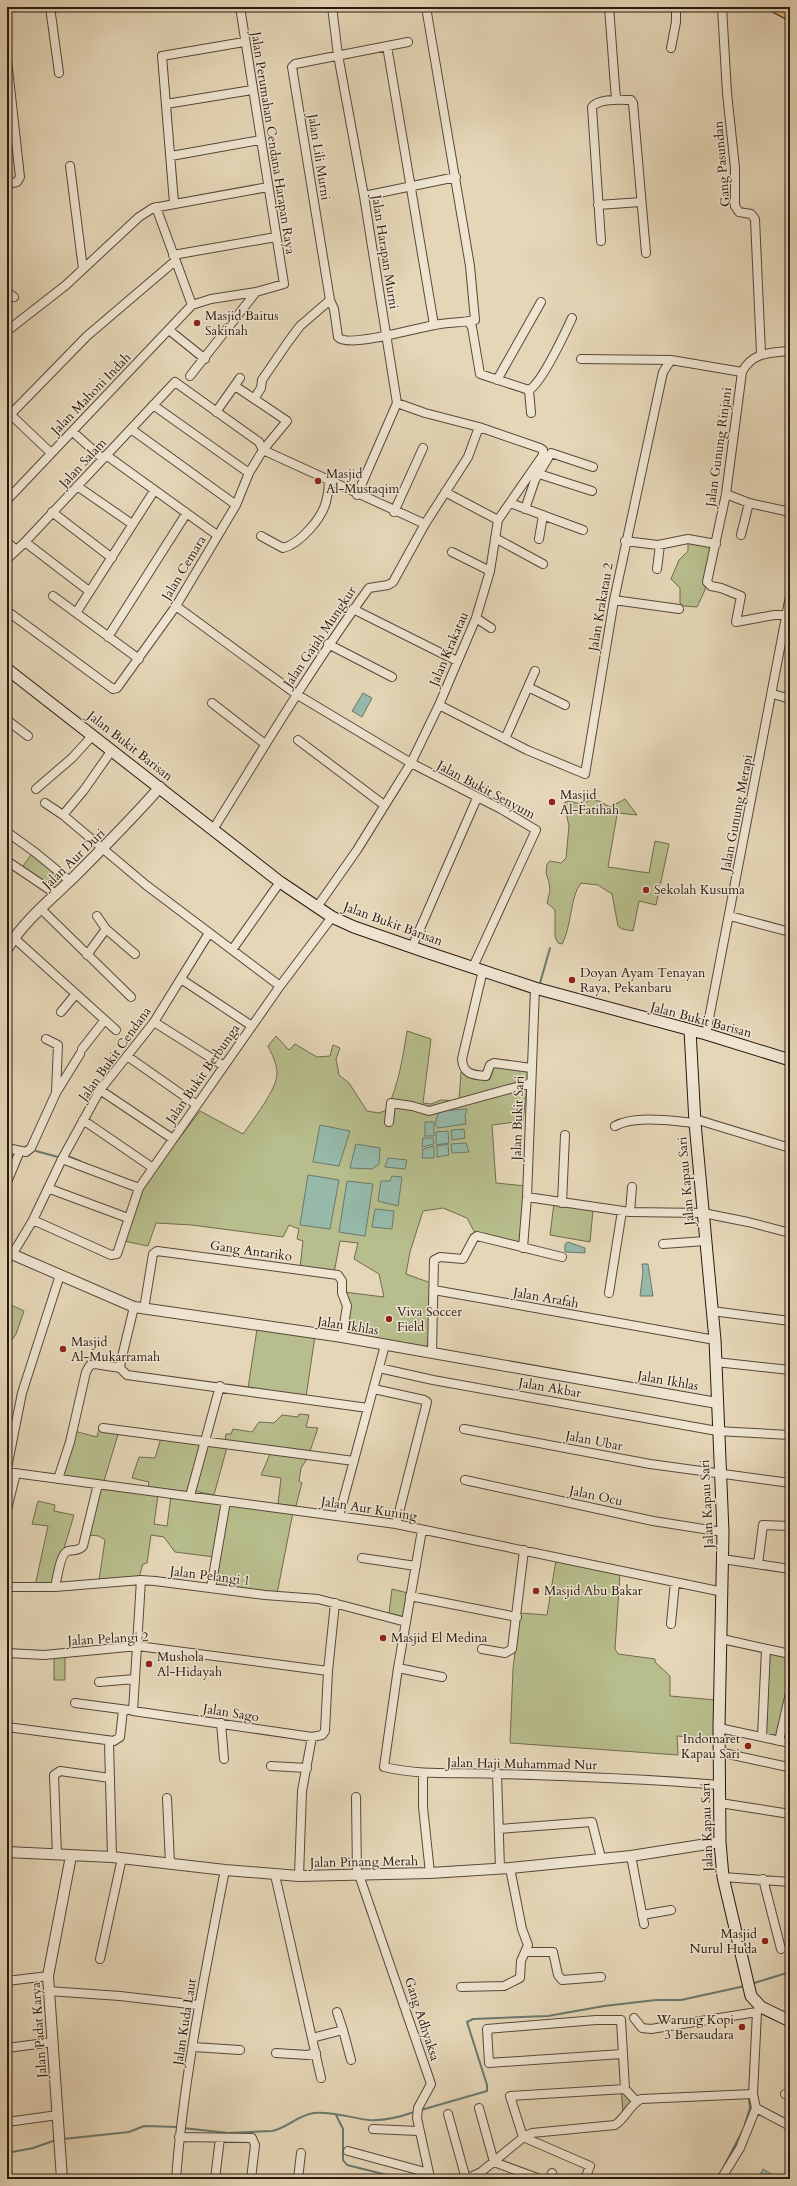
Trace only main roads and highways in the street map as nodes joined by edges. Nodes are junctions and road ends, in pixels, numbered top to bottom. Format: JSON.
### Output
{"nodes":[{"id":1,"x":777,"y":7,"type":"edge"},
{"id":2,"x":790,"y":14,"type":"edge"},
{"id":3,"x":7,"y":669,"type":"edge"},
{"id":4,"x":690,"y":1030,"type":"junction"},
{"id":5,"x":790,"y":1060,"type":"edge"},
{"id":6,"x":790,"y":2021,"type":"edge"}],
"edges":[{"from":1,"to":2,"type":"main road"},
{"from":3,"to":4,"type":"main road","name":"Jalan Bukit Barisan"},
{"from":4,"to":5,"type":"main road","name":"Jalan Bukit Barisan"},
{"from":4,"to":6,"type":"main road","name":"Jalan Kapau Sari"}]}
